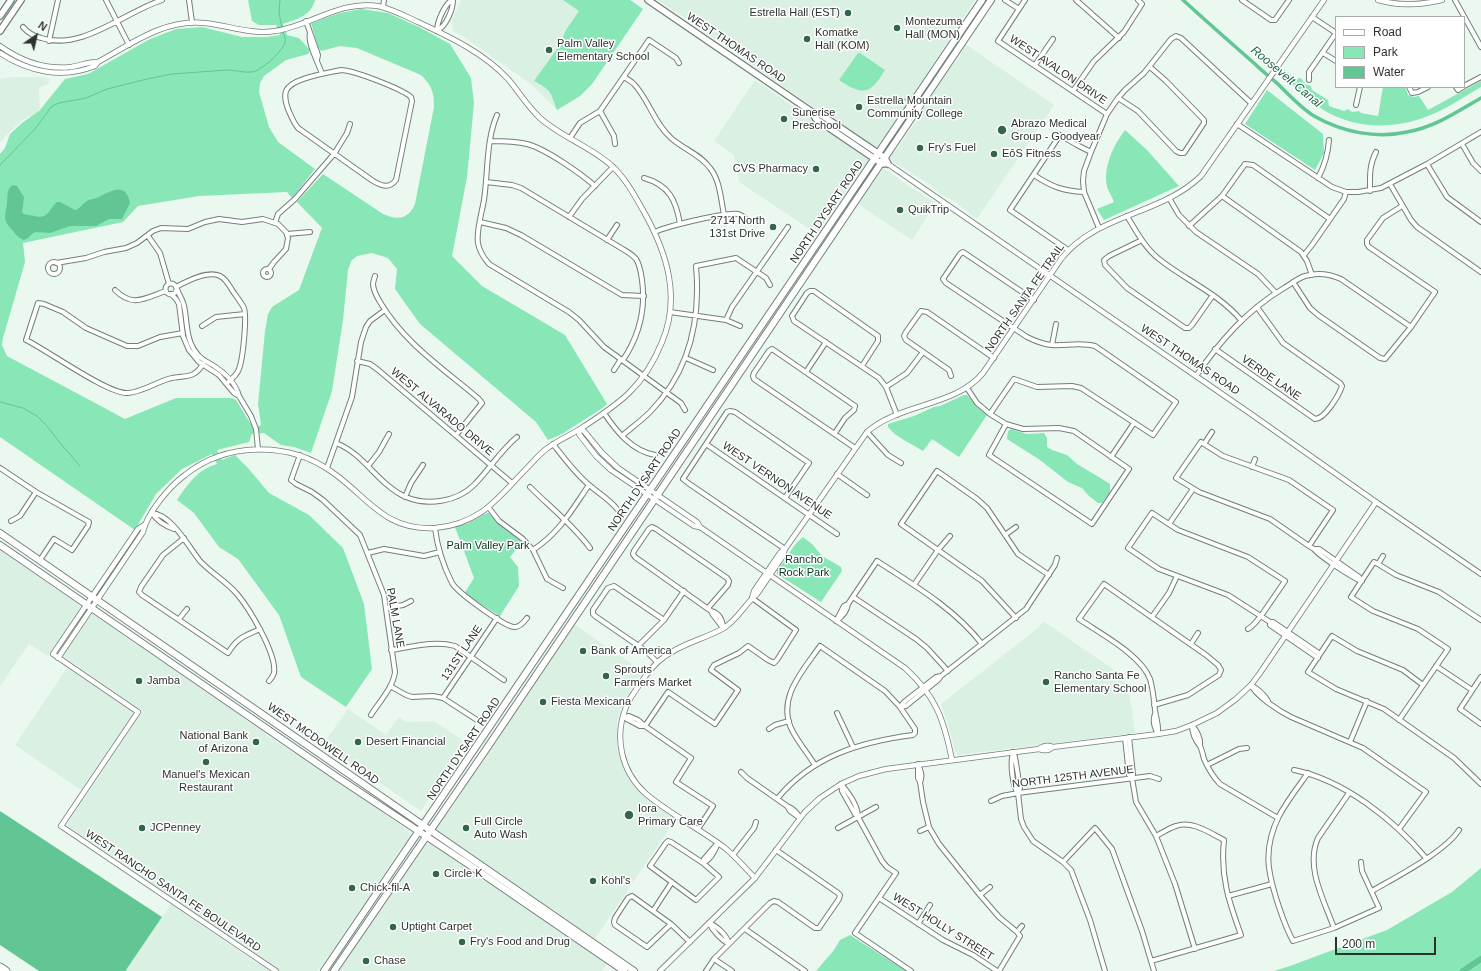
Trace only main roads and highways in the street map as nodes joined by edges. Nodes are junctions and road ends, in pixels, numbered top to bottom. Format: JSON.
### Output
{"nodes":[{"id":1,"x":11,"y":0,"type":"edge"},
{"id":2,"x":21,"y":0,"type":"edge"},
{"id":3,"x":648,"y":0,"type":"edge"},
{"id":4,"x":982,"y":0,"type":"edge"},
{"id":5,"x":991,"y":0,"type":"edge"},
{"id":6,"x":0,"y":16,"type":"edge"},
{"id":7,"x":0,"y":30,"type":"edge"},
{"id":8,"x":876,"y":156,"type":"junction"},
{"id":9,"x":885,"y":162,"type":"junction"},
{"id":10,"x":840,"y":209,"type":"junction"},
{"id":11,"x":832,"y":235,"type":"junction"},
{"id":12,"x":0,"y":533,"type":"edge"},
{"id":13,"x":0,"y":544,"type":"edge"},
{"id":14,"x":260,"y":712,"type":"junction"},
{"id":15,"x":255,"y":720,"type":"junction"},
{"id":16,"x":421,"y":829,"type":"junction"},
{"id":17,"x":428,"y":834,"type":"junction"},
{"id":18,"x":542,"y":911,"type":"junction"},
{"id":19,"x":0,"y":967,"type":"edge"},
{"id":20,"x":6,"y":971,"type":"edge"},
{"id":21,"x":324,"y":971,"type":"edge"},
{"id":22,"x":334,"y":971,"type":"edge"},
{"id":23,"x":624,"y":971,"type":"edge"},
{"id":24,"x":634,"y":971,"type":"edge"}],
"edges":[{"from":1,"to":6,"type":"main road"},
{"from":2,"to":7,"type":"main road"},
{"from":3,"to":8,"type":"main road","name":"WEST THOMAS ROAD"},
{"from":4,"to":8,"type":"main road","name":"NORTH DYSART ROAD"},
{"from":5,"to":9,"type":"main road","name":"NORTH DYSART ROAD"},
{"from":8,"to":9,"type":"main road","name":"WEST THOMAS ROAD"},
{"from":8,"to":10,"type":"main road","name":"NORTH DYSART ROAD"},
{"from":9,"to":11,"type":"main road","name":"NORTH DYSART ROAD"},
{"from":10,"to":11,"type":"main road"},
{"from":10,"to":16,"type":"main road","name":"NORTH DYSART ROAD"},
{"from":11,"to":17,"type":"main road","name":"NORTH DYSART ROAD"},
{"from":12,"to":14,"type":"main road","name":"WEST MCDOWELL ROAD"},
{"from":13,"to":15,"type":"main road","name":"WEST MCDOWELL ROAD"},
{"from":14,"to":15,"type":"main road"},
{"from":14,"to":16,"type":"main road","name":"WEST MCDOWELL ROAD"},
{"from":15,"to":16,"type":"main road","name":"WEST MCDOWELL ROAD"},
{"from":16,"to":17,"type":"main road","name":"WEST MCDOWELL ROAD"},
{"from":16,"to":21,"type":"main road","name":"NORTH DYSART ROAD"},
{"from":17,"to":18,"type":"main road","name":"WEST MCDOWELL ROAD"},
{"from":17,"to":22,"type":"main road","name":"NORTH DYSART ROAD"},
{"from":18,"to":23,"type":"main road","name":"WEST MCDOWELL ROAD"},
{"from":18,"to":24,"type":"main road","name":"WEST MCDOWELL ROAD"},
{"from":19,"to":20,"type":"highway"}]}
